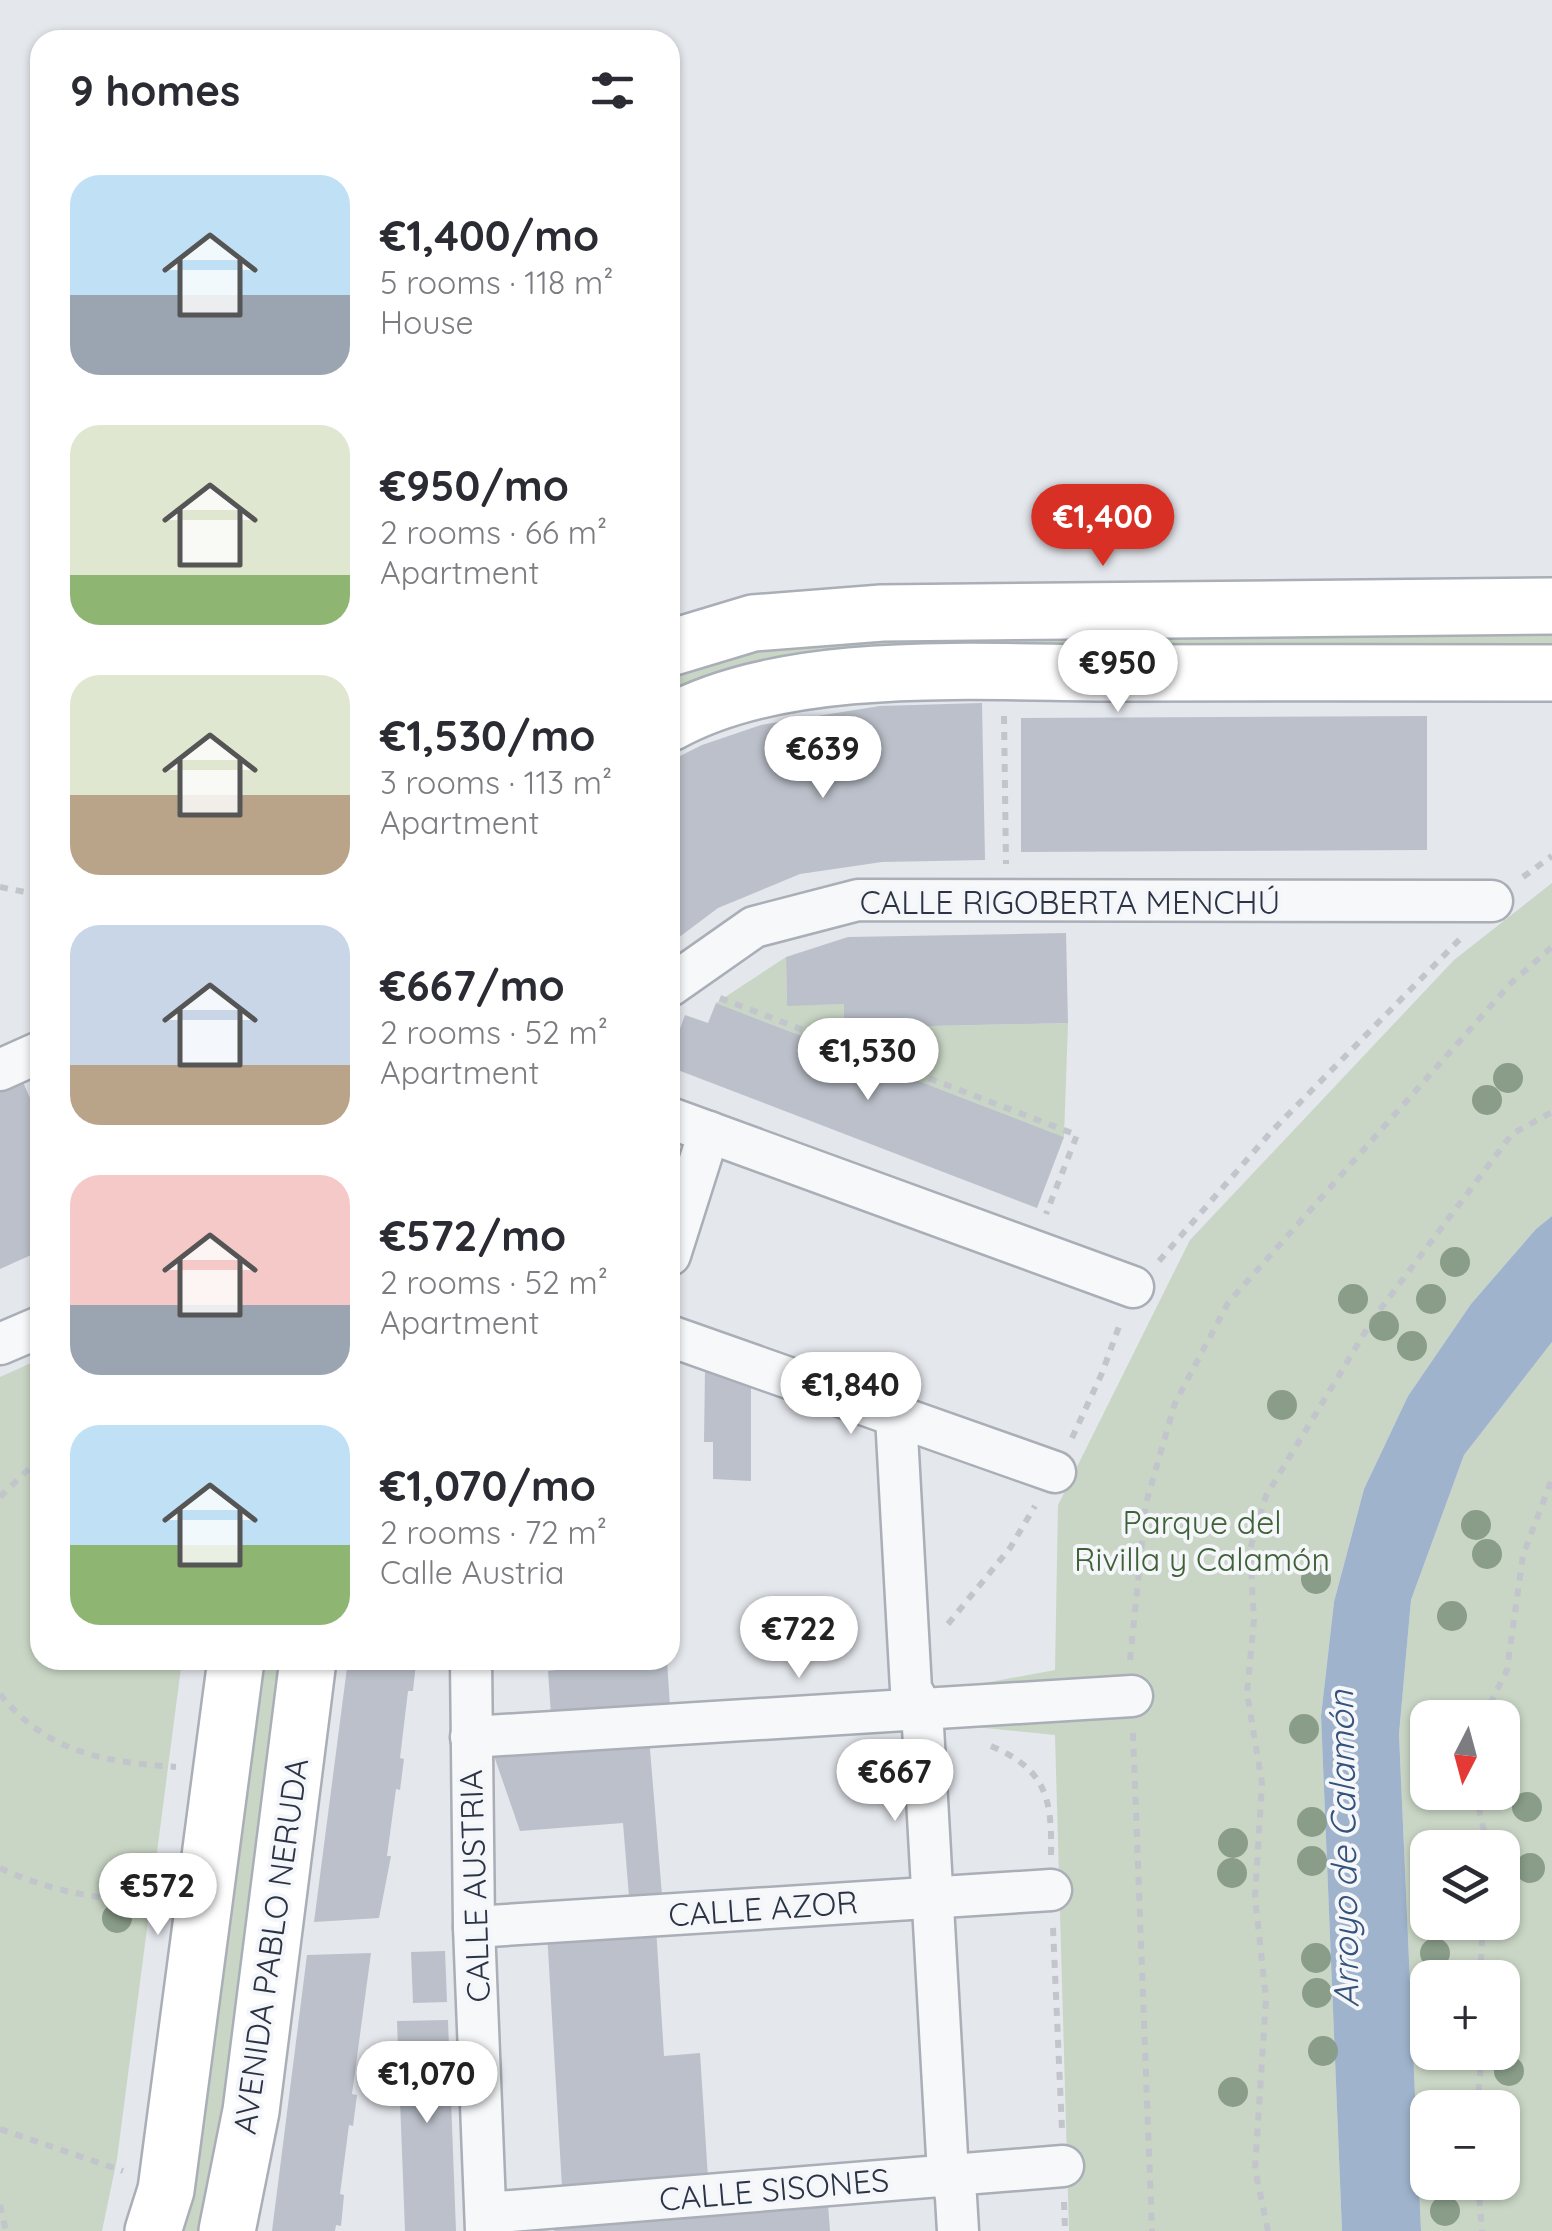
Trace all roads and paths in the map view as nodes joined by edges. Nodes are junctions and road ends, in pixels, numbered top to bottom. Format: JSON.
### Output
{"nodes":[{"id":1,"x":1552,"y":606,"type":"edge"},
{"id":2,"x":680,"y":645,"type":"edge"},
{"id":3,"x":1003,"y":673,"type":"junction"},
{"id":4,"x":1552,"y":673,"type":"edge"},
{"id":5,"x":680,"y":718,"type":"edge"},
{"id":6,"x":0,"y":887,"type":"edge"},
{"id":7,"x":30,"y":893,"type":"edge"},
{"id":8,"x":1006,"y":900,"type":"junction"},
{"id":9,"x":1492,"y":901,"type":"joint"},
{"id":10,"x":1552,"y":948,"type":"edge"},
{"id":11,"x":680,"y":979,"type":"edge"},
{"id":12,"x":680,"y":987,"type":"edge"},
{"id":13,"x":30,"y":1056,"type":"edge"},
{"id":14,"x":0,"y":1070,"type":"edge"},
{"id":15,"x":1552,"y":1112,"type":"edge"},
{"id":16,"x":680,"y":1122,"type":"edge"},
{"id":17,"x":709,"y":1132,"type":"junction"},
{"id":18,"x":680,"y":1223,"type":"edge"},
{"id":19,"x":1031,"y":1250,"type":"junction"},
{"id":20,"x":1133,"y":1287,"type":"junction"},
{"id":21,"x":30,"y":1331,"type":"edge"},
{"id":22,"x":680,"y":1340,"type":"edge"},
{"id":23,"x":0,"y":1344,"type":"edge"},
{"id":24,"x":896,"y":1416,"type":"junction"},
{"id":25,"x":30,"y":1468,"type":"edge"},
{"id":26,"x":1056,"y":1472,"type":"junction"},
{"id":27,"x":1552,"y":1479,"type":"edge"},
{"id":28,"x":0,"y":1498,"type":"edge"},
{"id":29,"x":945,"y":1632,"type":"dead end"},
{"id":30,"x":235,"y":1670,"type":"edge"},
{"id":31,"x":307,"y":1670,"type":"edge"},
{"id":32,"x":472,"y":1670,"type":"edge"},
{"id":33,"x":0,"y":1694,"type":"edge"},
{"id":34,"x":1132,"y":1696,"type":"junction"},
{"id":35,"x":1492,"y":1700,"type":"edge"},
{"id":36,"x":922,"y":1708,"type":"junction"},
{"id":37,"x":470,"y":1737,"type":"junction"},
{"id":38,"x":182,"y":1767,"type":"dead end"},
{"id":39,"x":0,"y":1868,"type":"edge"},
{"id":40,"x":1051,"y":1890,"type":"junction"},
{"id":41,"x":933,"y":1898,"type":"junction"},
{"id":42,"x":165,"y":1904,"type":"dead end"},
{"id":43,"x":474,"y":1926,"type":"junction"},
{"id":44,"x":0,"y":2129,"type":"edge"},
{"id":45,"x":1063,"y":2166,"type":"junction"},
{"id":46,"x":129,"y":2173,"type":"dead end"},
{"id":47,"x":950,"y":2175,"type":"junction"},
{"id":48,"x":1479,"y":2200,"type":"edge"},
{"id":49,"x":0,"y":2205,"type":"edge"},
{"id":50,"x":486,"y":2222,"type":"edge"},
{"id":51,"x":6,"y":2231,"type":"edge"},
{"id":52,"x":154,"y":2231,"type":"edge"},
{"id":53,"x":227,"y":2231,"type":"edge"},
{"id":54,"x":958,"y":2231,"type":"edge"},
{"id":55,"x":1065,"y":2231,"type":"edge"},
{"id":56,"x":1152,"y":2231,"type":"edge"},
{"id":57,"x":1268,"y":2231,"type":"edge"},
{"id":58,"x":1482,"y":2231,"type":"edge"}],
"edges":[{"from":1,"to":2,"type":"main road"},
{"from":3,"to":4,"type":"main road"},
{"from":3,"to":5,"type":"main road"},
{"from":3,"to":8,"type":"path"},
{"from":6,"to":7,"type":"path"},
{"from":8,"to":9,"type":"street","name":"CALLE RIGOBERTA MENCHÚ"},
{"from":8,"to":11,"type":"street","name":"CALLE RIGOBERTA MENCHÚ"},
{"from":9,"to":20,"type":"path"},
{"from":10,"to":34,"type":"path"},
{"from":12,"to":19,"type":"path"},
{"from":13,"to":14,"type":"street"},
{"from":15,"to":57,"type":"path"},
{"from":16,"to":17,"type":"street"},
{"from":17,"to":18,"type":"street"},
{"from":17,"to":19,"type":"street"},
{"from":19,"to":20,"type":"street"},
{"from":20,"to":26,"type":"path"},
{"from":21,"to":23,"type":"street"},
{"from":22,"to":24,"type":"street"},
{"from":24,"to":26,"type":"street"},
{"from":24,"to":36,"type":"street"},
{"from":25,"to":28,"type":"path"},
{"from":26,"to":29,"type":"path"},
{"from":27,"to":35,"type":"path"},
{"from":30,"to":52,"type":"main road"},
{"from":31,"to":53,"type":"main road","name":"AVENIDA PABLO NERUDA"},
{"from":32,"to":37,"type":"street","name":"CALLE AUSTRIA"},
{"from":33,"to":38,"type":"path"},
{"from":34,"to":36,"type":"street"},
{"from":34,"to":56,"type":"path"},
{"from":36,"to":37,"type":"street"},
{"from":36,"to":40,"type":"path"},
{"from":36,"to":41,"type":"street"},
{"from":37,"to":43,"type":"street","name":"CALLE AUSTRIA"},
{"from":39,"to":42,"type":"path"},
{"from":40,"to":41,"type":"street","name":"CALLE AZOR"},
{"from":40,"to":45,"type":"path"},
{"from":41,"to":43,"type":"street","name":"CALLE AZOR"},
{"from":41,"to":47,"type":"street"},
{"from":43,"to":50,"type":"street","name":"CALLE AUSTRIA"},
{"from":44,"to":46,"type":"path"},
{"from":45,"to":47,"type":"street","name":"CALLE SISONES"},
{"from":45,"to":55,"type":"path"},
{"from":47,"to":50,"type":"street","name":"CALLE SISONES"},
{"from":47,"to":54,"type":"street"},
{"from":48,"to":58,"type":"path"},
{"from":49,"to":51,"type":"path"}]}
